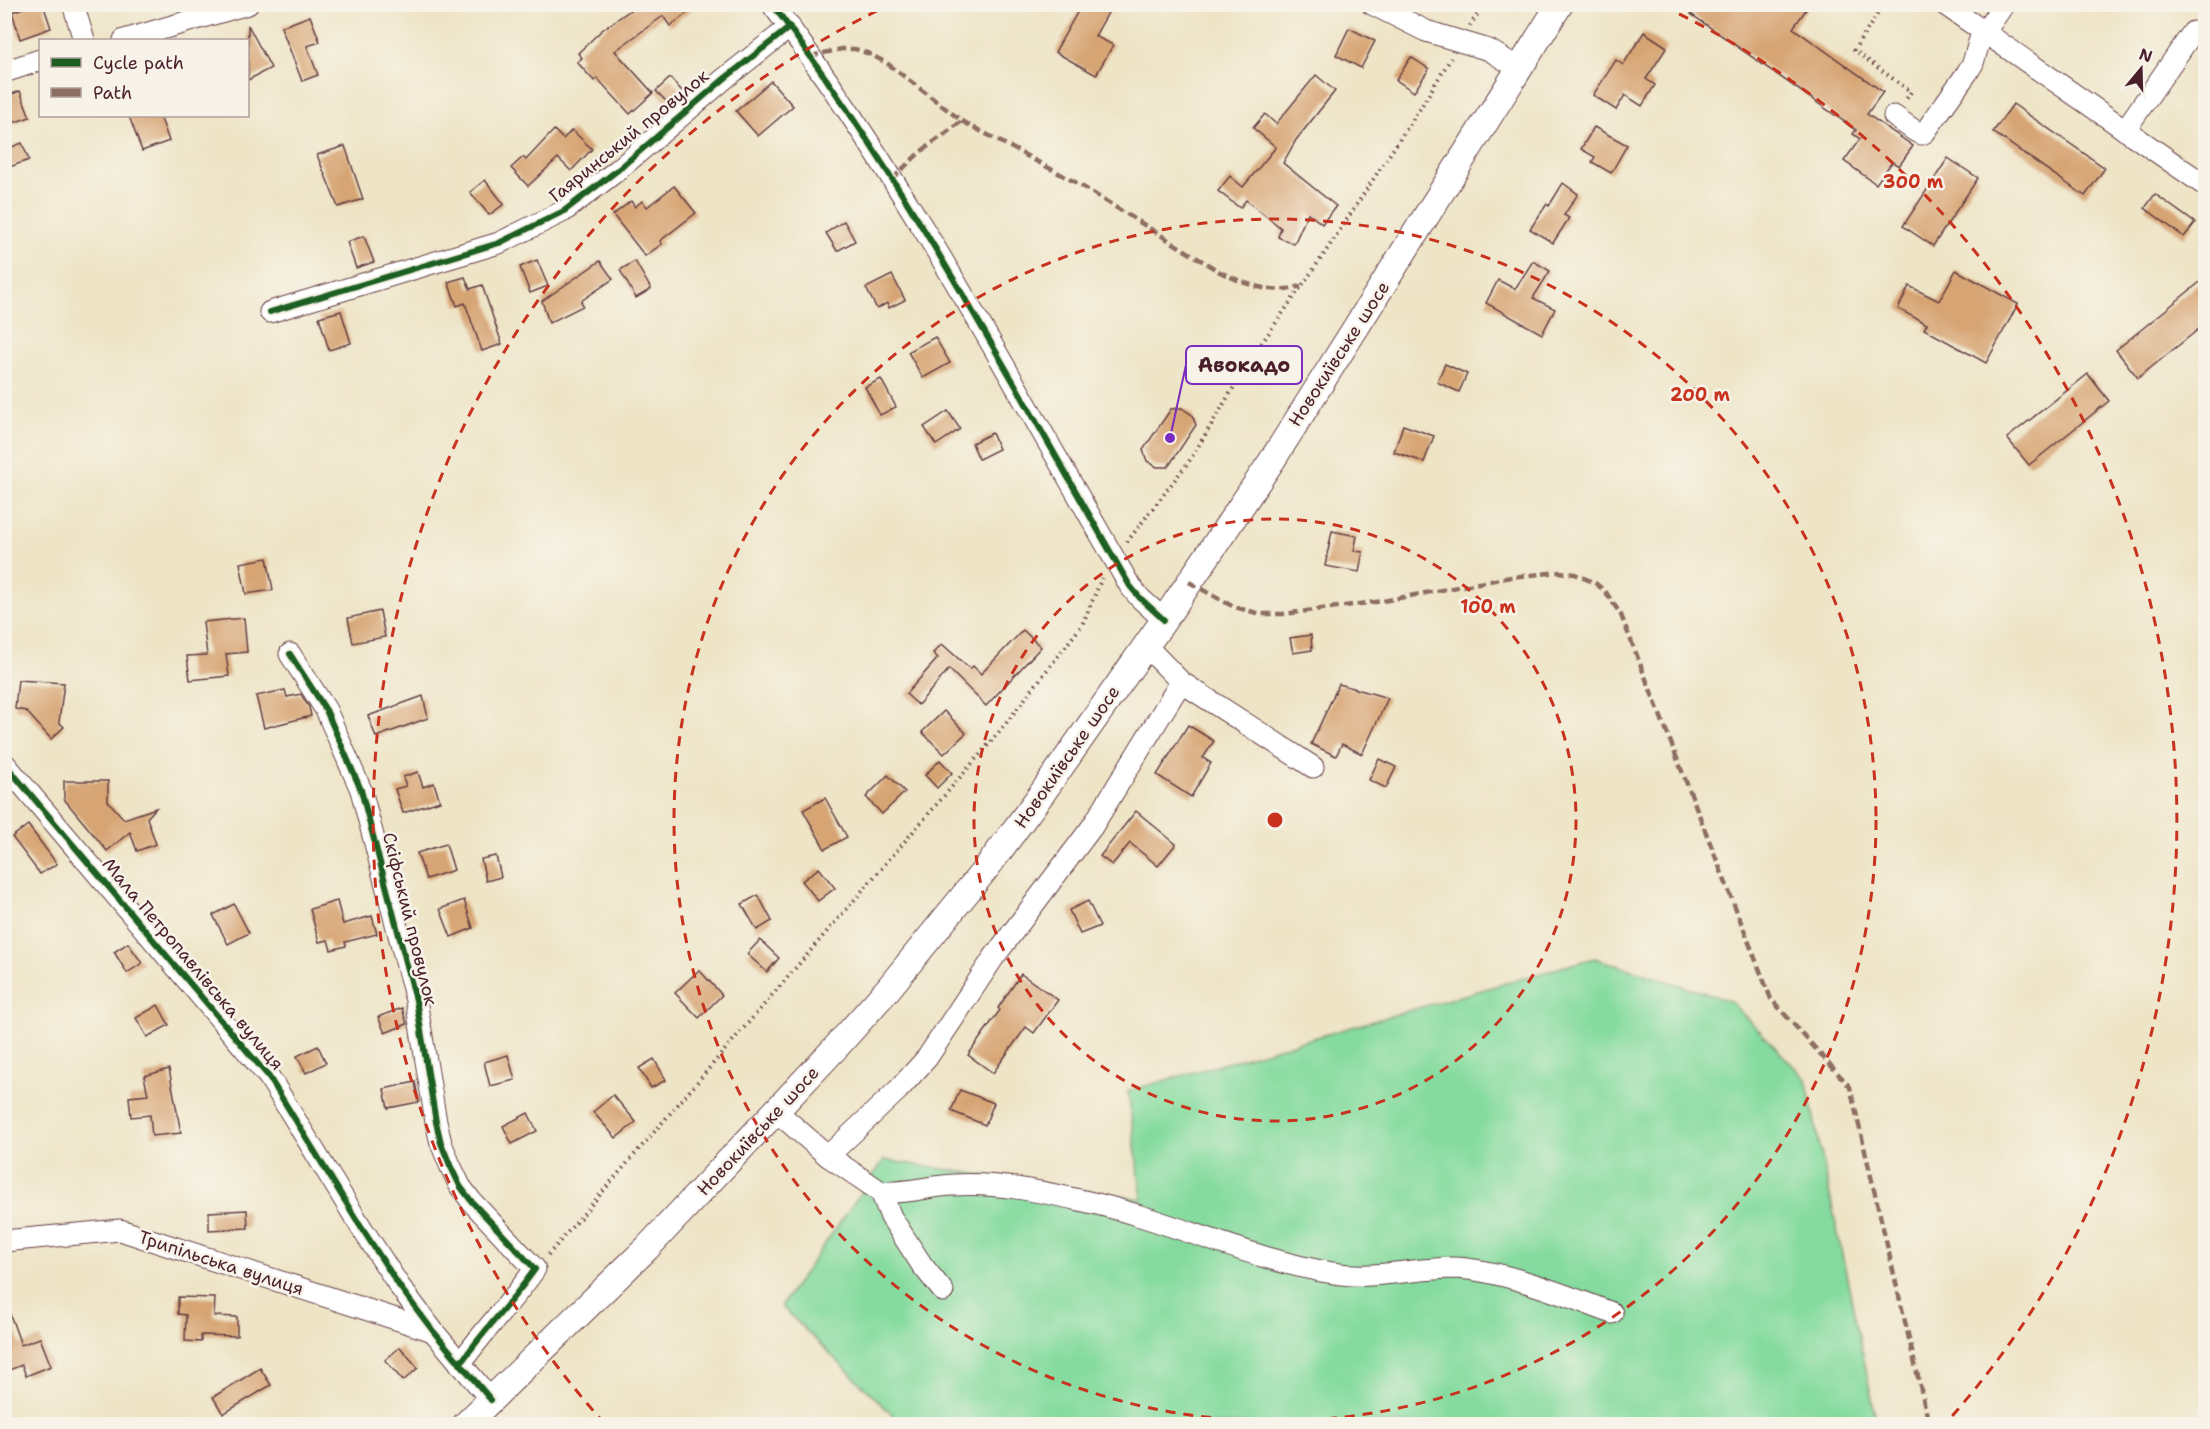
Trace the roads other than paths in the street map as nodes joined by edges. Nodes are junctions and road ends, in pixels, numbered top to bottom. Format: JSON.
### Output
{"nodes":[{"id":1,"x":73,"y":4,"type":"edge"},
{"id":2,"x":248,"y":4,"type":"edge"},
{"id":3,"x":772,"y":4,"type":"edge"},
{"id":4,"x":1372,"y":4,"type":"edge"},
{"id":5,"x":1560,"y":4,"type":"edge"},
{"id":6,"x":1944,"y":4,"type":"edge"},
{"id":7,"x":2004,"y":4,"type":"edge"},
{"id":8,"x":790,"y":27,"type":"junction"},
{"id":9,"x":1984,"y":32,"type":"junction"},
{"id":10,"x":2193,"y":32,"type":"dead end"},
{"id":11,"x":84,"y":39,"type":"edge"},
{"id":12,"x":127,"y":39,"type":"edge"},
{"id":13,"x":39,"y":60,"type":"edge"},
{"id":14,"x":1520,"y":69,"type":"junction"},
{"id":15,"x":4,"y":72,"type":"edge"},
{"id":16,"x":1894,"y":116,"type":"road end"},
{"id":17,"x":2125,"y":130,"type":"junction"},
{"id":18,"x":2205,"y":186,"type":"edge"},
{"id":19,"x":270,"y":312,"type":"dead end"},
{"id":20,"x":1164,"y":620,"type":"junction"},
{"id":21,"x":1146,"y":646,"type":"junction"},
{"id":22,"x":290,"y":654,"type":"dead end"},
{"id":23,"x":1181,"y":682,"type":"junction"},
{"id":24,"x":4,"y":763,"type":"edge"},
{"id":25,"x":1313,"y":767,"type":"dead end"},
{"id":26,"x":776,"y":1111,"type":"junction"},
{"id":27,"x":828,"y":1156,"type":"junction"},
{"id":28,"x":881,"y":1192,"type":"junction"},
{"id":29,"x":4,"y":1241,"type":"edge"},
{"id":30,"x":943,"y":1291,"type":"dead end"},
{"id":31,"x":1612,"y":1313,"type":"dead end"},
{"id":32,"x":433,"y":1331,"type":"junction"},
{"id":33,"x":460,"y":1364,"type":"junction"},
{"id":34,"x":491,"y":1400,"type":"junction"},
{"id":35,"x":466,"y":1425,"type":"edge"}],
"edges":[{"from":1,"to":11,"type":"street"},
{"from":2,"to":12,"type":"street"},
{"from":3,"to":8,"type":"street"},
{"from":4,"to":14,"type":"street"},
{"from":5,"to":14,"type":"main road","name":"Новокиївське шосе"},
{"from":6,"to":9,"type":"street"},
{"from":7,"to":9,"type":"street"},
{"from":8,"to":19,"type":"street","name":"Гаяринський провулок"},
{"from":8,"to":20,"type":"street"},
{"from":9,"to":16,"type":"street"},
{"from":9,"to":17,"type":"street"},
{"from":10,"to":17,"type":"street"},
{"from":13,"to":15,"type":"street"},
{"from":14,"to":20,"type":"main road","name":"Новокиївське шосе"},
{"from":17,"to":18,"type":"street"},
{"from":20,"to":21,"type":"main road","name":"Новокиївське шосе"},
{"from":21,"to":23,"type":"street"},
{"from":21,"to":26,"type":"main road","name":"Новокиївське шосе"},
{"from":22,"to":33,"type":"street","name":"Скіфський провулок"},
{"from":23,"to":25,"type":"street"},
{"from":23,"to":27,"type":"street"},
{"from":24,"to":32,"type":"street","name":"Мала Петропавлівська вулиця"},
{"from":26,"to":27,"type":"street"},
{"from":26,"to":34,"type":"main road","name":"Новокиївське шосе"},
{"from":27,"to":28,"type":"street"},
{"from":28,"to":30,"type":"street"},
{"from":28,"to":31,"type":"street"},
{"from":29,"to":32,"type":"street","name":"Трипільська вулиця"},
{"from":32,"to":33,"type":"street","name":"Мала Петропавлівська вулиця"},
{"from":33,"to":34,"type":"street","name":"Мала Петропавлівська вулиця"},
{"from":34,"to":35,"type":"main road","name":"Новокиївське шосе"}]}
